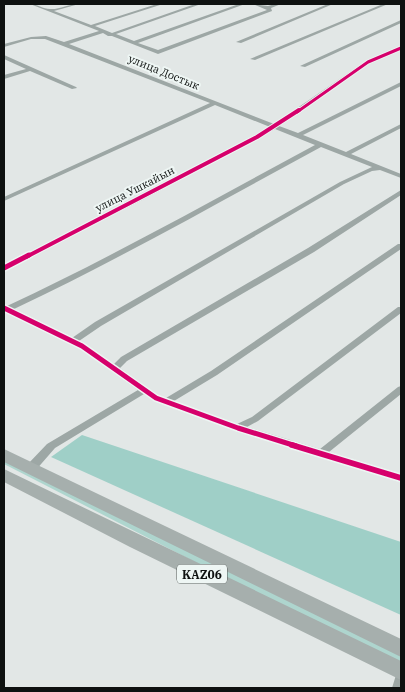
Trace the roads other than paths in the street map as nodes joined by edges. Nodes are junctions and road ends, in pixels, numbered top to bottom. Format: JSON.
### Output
{"nodes":[{"id":1,"x":32,"y":4,"type":"edge"},
{"id":2,"x":77,"y":4,"type":"edge"},
{"id":3,"x":161,"y":4,"type":"edge"},
{"id":4,"x":199,"y":4,"type":"edge"},
{"id":5,"x":242,"y":4,"type":"edge"},
{"id":6,"x":255,"y":4,"type":"edge"},
{"id":7,"x":279,"y":4,"type":"edge"},
{"id":8,"x":331,"y":4,"type":"edge"},
{"id":9,"x":386,"y":4,"type":"edge"},
{"id":10,"x":268,"y":8,"type":"junction"},
{"id":11,"x":52,"y":10,"type":"junction"},
{"id":12,"x":401,"y":21,"type":"edge"},
{"id":13,"x":92,"y":26,"type":"junction"},
{"id":14,"x":104,"y":31,"type":"junction"},
{"id":15,"x":110,"y":35,"type":"junction"},
{"id":16,"x":239,"y":42,"type":"dead end"},
{"id":17,"x":133,"y":43,"type":"junction"},
{"id":18,"x":64,"y":44,"type":"junction"},
{"id":19,"x":4,"y":46,"type":"edge"},
{"id":20,"x":399,"y":51,"type":"edge"},
{"id":21,"x":4,"y":57,"type":"edge"},
{"id":22,"x":254,"y":59,"type":"dead end"},
{"id":23,"x":303,"y":66,"type":"dead end"},
{"id":24,"x":30,"y":69,"type":"junction"},
{"id":25,"x":4,"y":78,"type":"edge"},
{"id":26,"x":401,"y":84,"type":"edge"},
{"id":27,"x":74,"y":88,"type":"dead end"},
{"id":28,"x":215,"y":103,"type":"junction"},
{"id":29,"x":401,"y":126,"type":"edge"},
{"id":30,"x":274,"y":127,"type":"junction"},
{"id":31,"x":297,"y":136,"type":"junction"},
{"id":32,"x":319,"y":145,"type":"junction"},
{"id":33,"x":345,"y":154,"type":"junction"},
{"id":34,"x":381,"y":168,"type":"junction"},
{"id":35,"x":401,"y":176,"type":"edge"},
{"id":36,"x":401,"y":192,"type":"edge"},
{"id":37,"x":4,"y":199,"type":"edge"},
{"id":38,"x":401,"y":246,"type":"edge"},
{"id":39,"x":4,"y":268,"type":"edge"},
{"id":40,"x":6,"y":308,"type":"edge"},
{"id":41,"x":401,"y":309,"type":"edge"},
{"id":42,"x":72,"y":341,"type":"junction"},
{"id":43,"x":114,"y":369,"type":"junction"},
{"id":44,"x":401,"y":389,"type":"edge"},
{"id":45,"x":143,"y":391,"type":"junction"},
{"id":46,"x":166,"y":402,"type":"junction"},
{"id":47,"x":238,"y":428,"type":"junction"},
{"id":48,"x":322,"y":453,"type":"junction"},
{"id":49,"x":4,"y":455,"type":"edge"},
{"id":50,"x":31,"y":468,"type":"junction"},
{"id":51,"x":4,"y":475,"type":"edge"},
{"id":52,"x":401,"y":478,"type":"edge"},
{"id":53,"x":401,"y":648,"type":"edge"},
{"id":54,"x":401,"y":671,"type":"edge"},
{"id":55,"x":401,"y":679,"type":"edge"},
{"id":56,"x":398,"y":688,"type":"edge"}],
"edges":[{"from":1,"to":11,"type":"street"},
{"from":2,"to":11,"type":"street"},
{"from":3,"to":13,"type":"street"},
{"from":4,"to":15,"type":"street"},
{"from":5,"to":17,"type":"street"},
{"from":6,"to":10,"type":"street"},
{"from":7,"to":10,"type":"street"},
{"from":8,"to":16,"type":"street"},
{"from":9,"to":22,"type":"street"},
{"from":10,"to":17,"type":"street"},
{"from":11,"to":13,"type":"street"},
{"from":12,"to":23,"type":"street"},
{"from":13,"to":14,"type":"street"},
{"from":14,"to":15,"type":"street"},
{"from":14,"to":18,"type":"street"},
{"from":15,"to":17,"type":"street"},
{"from":18,"to":19,"type":"street","name":"улица Достык"},
{"from":18,"to":28,"type":"street","name":"улица Достык"},
{"from":20,"to":30,"type":"street","name":"улица Ушкайын"},
{"from":21,"to":24,"type":"street"},
{"from":24,"to":25,"type":"street"},
{"from":24,"to":27,"type":"street"},
{"from":26,"to":31,"type":"street"},
{"from":28,"to":30,"type":"street","name":"улица Достык"},
{"from":28,"to":37,"type":"street"},
{"from":29,"to":33,"type":"street"},
{"from":30,"to":31,"type":"street","name":"улица Достык"},
{"from":30,"to":39,"type":"street","name":"улица Ушкайын"},
{"from":31,"to":32,"type":"street","name":"улица Достык"},
{"from":32,"to":33,"type":"street","name":"улица Достык"},
{"from":32,"to":40,"type":"street"},
{"from":33,"to":34,"type":"street","name":"улица Достык"},
{"from":34,"to":35,"type":"street","name":"улица Достык"},
{"from":34,"to":42,"type":"street"},
{"from":36,"to":43,"type":"street"},
{"from":38,"to":46,"type":"street"},
{"from":40,"to":42,"type":"street"},
{"from":41,"to":47,"type":"street"},
{"from":42,"to":43,"type":"street"},
{"from":43,"to":45,"type":"street"},
{"from":44,"to":48,"type":"street"},
{"from":45,"to":46,"type":"street"},
{"from":45,"to":50,"type":"street"},
{"from":46,"to":47,"type":"street"},
{"from":47,"to":48,"type":"street"},
{"from":48,"to":52,"type":"street"},
{"from":49,"to":50,"type":"highway","number":"KАZ06"},
{"from":50,"to":53,"type":"highway","number":"KАZ06"},
{"from":51,"to":54,"type":"highway","number":"KАZ06"},
{"from":55,"to":56,"type":"street"}]}
